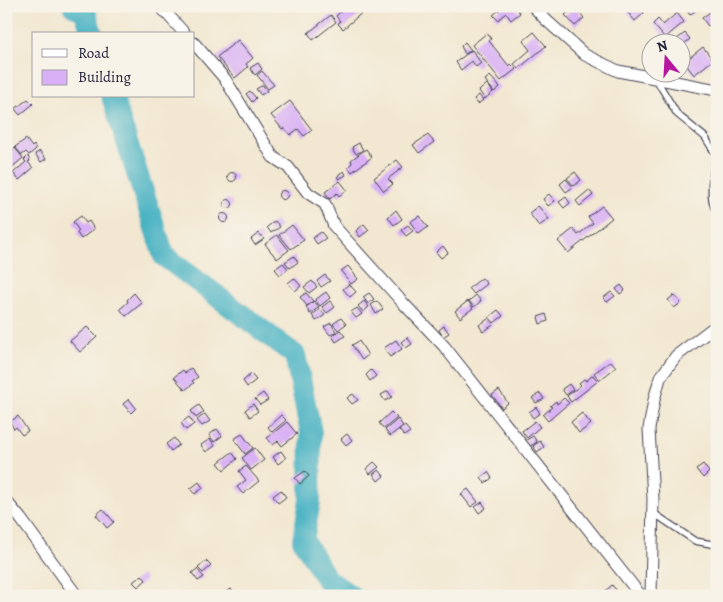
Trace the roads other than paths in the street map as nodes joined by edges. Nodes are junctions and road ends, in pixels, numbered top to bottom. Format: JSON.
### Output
{"nodes":[{"id":1,"x":160,"y":6,"type":"edge"},
{"id":2,"x":534,"y":6,"type":"edge"},
{"id":3,"x":183,"y":32,"type":"edge"},
{"id":4,"x":195,"y":44,"type":"edge"},
{"id":5,"x":640,"y":75,"type":"edge"},
{"id":6,"x":657,"y":82,"type":"edge"},
{"id":7,"x":675,"y":82,"type":"edge"},
{"id":8,"x":717,"y":90,"type":"edge"},
{"id":9,"x":717,"y":212,"type":"edge"},
{"id":10,"x":717,"y":325,"type":"edge"},
{"id":11,"x":6,"y":501,"type":"edge"},
{"id":12,"x":652,"y":512,"type":"junction"},
{"id":13,"x":717,"y":545,"type":"edge"},
{"id":14,"x":77,"y":596,"type":"edge"},
{"id":15,"x":641,"y":596,"type":"edge"},
{"id":16,"x":651,"y":596,"type":"edge"}],
"edges":[{"from":1,"to":3,"type":"street"},
{"from":2,"to":5,"type":"street"},
{"from":4,"to":15,"type":"street"},
{"from":6,"to":9,"type":"lane"},
{"from":7,"to":8,"type":"street"},
{"from":10,"to":12,"type":"street"},
{"from":11,"to":14,"type":"street"},
{"from":12,"to":13,"type":"lane"},
{"from":12,"to":16,"type":"street"}]}
